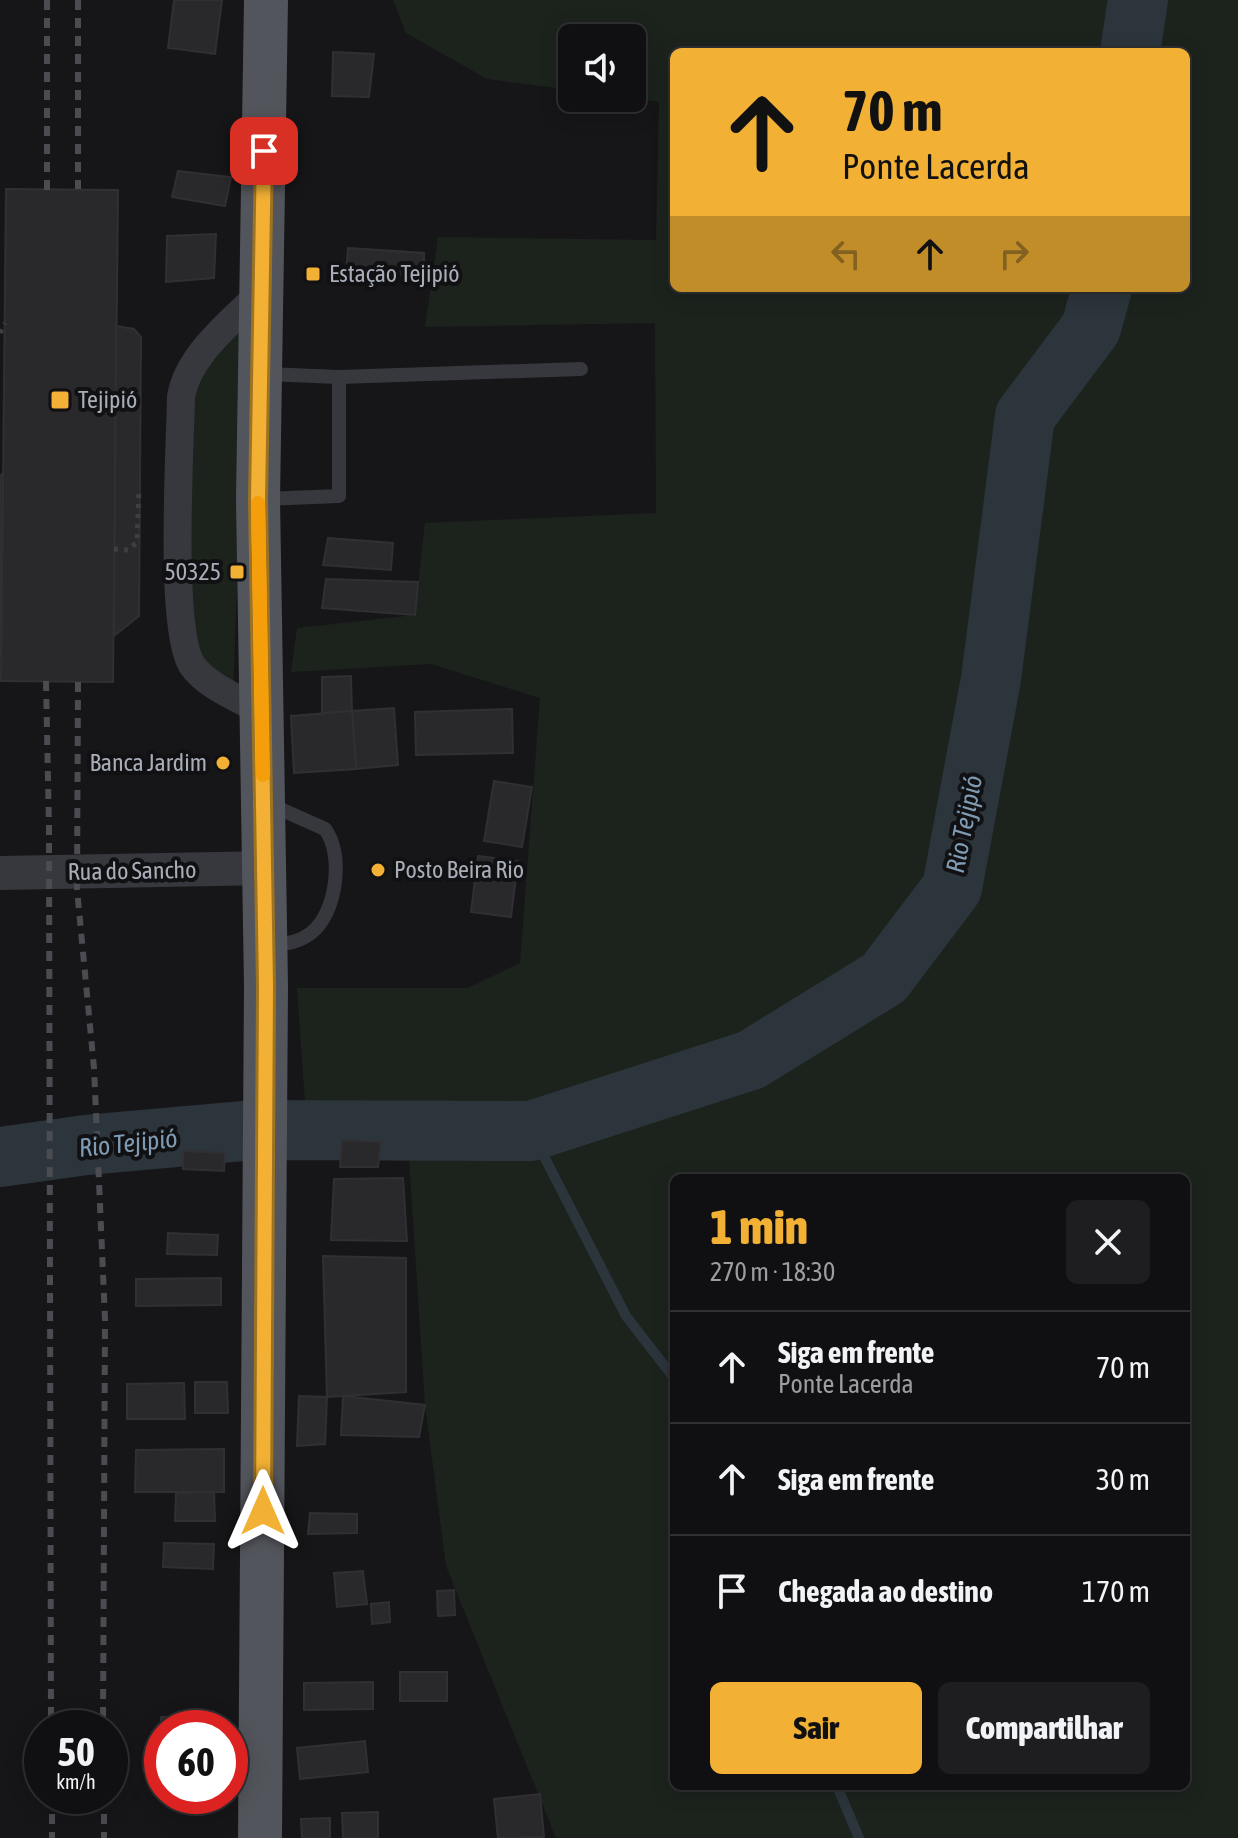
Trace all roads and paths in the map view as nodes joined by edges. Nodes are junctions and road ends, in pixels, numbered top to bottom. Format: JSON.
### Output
{"nodes":[{"id":1,"x":266,"y":0,"type":"edge"},
{"id":2,"x":261,"y":292,"type":"junction"},
{"id":3,"x":5,"y":323,"type":"dead end"},
{"id":4,"x":0,"y":333,"type":"edge"},
{"id":5,"x":581,"y":369,"type":"dead end"},
{"id":6,"x":260,"y":374,"type":"junction"},
{"id":7,"x":339,"y":377,"type":"junction"},
{"id":8,"x":139,"y":488,"type":"dead end"},
{"id":9,"x":258,"y":499,"type":"junction"},
{"id":10,"x":114,"y":549,"type":"dead end"},
{"id":11,"x":263,"y":712,"type":"junction"},
{"id":12,"x":263,"y":802,"type":"junction"},
{"id":13,"x":263,"y":868,"type":"junction"},
{"id":14,"x":0,"y":873,"type":"edge"},
{"id":15,"x":265,"y":966,"type":"junction"},
{"id":16,"x":260,"y":1838,"type":"edge"}],
"edges":[{"from":1,"to":2,"type":"main road"},
{"from":2,"to":6,"type":"main road"},
{"from":2,"to":11,"type":"street"},
{"from":3,"to":4,"type":"path"},
{"from":5,"to":7,"type":"lane"},
{"from":6,"to":7,"type":"lane"},
{"from":6,"to":9,"type":"main road"},
{"from":7,"to":9,"type":"lane"},
{"from":8,"to":10,"type":"path"},
{"from":9,"to":11,"type":"main road"},
{"from":11,"to":12,"type":"main road"},
{"from":12,"to":13,"type":"main road"},
{"from":12,"to":15,"type":"lane"},
{"from":13,"to":14,"type":"street","name":"Rua do Sancho"},
{"from":13,"to":15,"type":"main road"},
{"from":15,"to":16,"type":"main road"}]}
